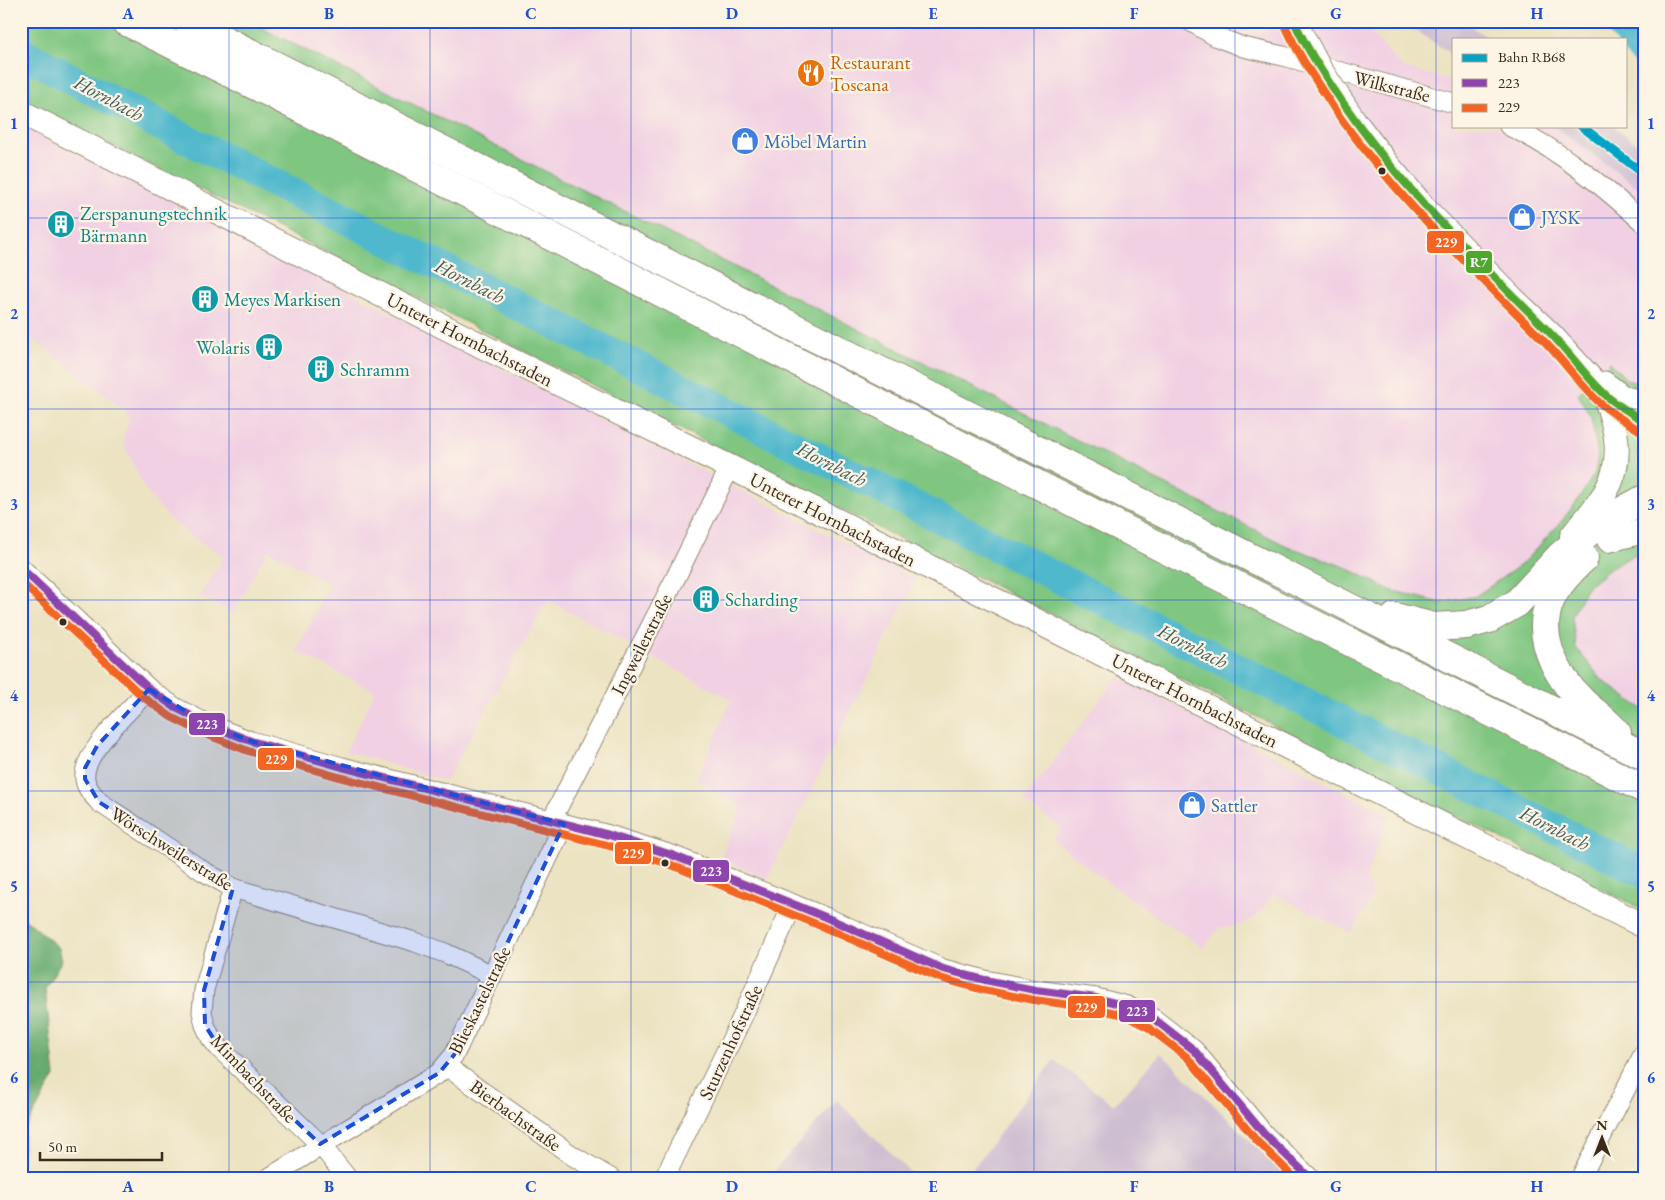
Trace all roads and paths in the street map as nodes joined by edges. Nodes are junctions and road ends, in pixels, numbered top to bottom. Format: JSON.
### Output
{"nodes":[{"id":1,"x":125,"y":21,"type":"edge"},
{"id":2,"x":187,"y":21,"type":"edge"},
{"id":3,"x":1190,"y":21,"type":"edge"},
{"id":4,"x":1294,"y":21,"type":"edge"},
{"id":5,"x":1452,"y":101,"type":"edge"},
{"id":6,"x":21,"y":112,"type":"edge"},
{"id":7,"x":1513,"y":128,"type":"edge"},
{"id":8,"x":1644,"y":223,"type":"edge"},
{"id":9,"x":1579,"y":363,"type":"junction"},
{"id":10,"x":1599,"y":387,"type":"junction"},
{"id":11,"x":1644,"y":400,"type":"edge"},
{"id":12,"x":1644,"y":411,"type":"edge"},
{"id":13,"x":1644,"y":421,"type":"edge"},
{"id":14,"x":730,"y":467,"type":"junction"},
{"id":15,"x":1644,"y":499,"type":"edge"},
{"id":16,"x":1644,"y":516,"type":"edge"},
{"id":17,"x":1644,"y":531,"type":"edge"},
{"id":18,"x":1584,"y":544,"type":"junction"},
{"id":19,"x":21,"y":568,"type":"edge"},
{"id":20,"x":1350,"y":606,"type":"junction"},
{"id":21,"x":149,"y":690,"type":"junction"},
{"id":22,"x":1637,"y":753,"type":"edge"},
{"id":23,"x":1644,"y":789,"type":"edge"},
{"id":24,"x":558,"y":822,"type":"junction"},
{"id":25,"x":233,"y":888,"type":"junction"},
{"id":26,"x":794,"y":904,"type":"junction"},
{"id":27,"x":1644,"y":926,"type":"edge"},
{"id":28,"x":492,"y":975,"type":"junction"},
{"id":29,"x":1644,"y":1052,"type":"edge"},
{"id":30,"x":446,"y":1066,"type":"junction"},
{"id":31,"x":320,"y":1144,"type":"junction"},
{"id":32,"x":267,"y":1179,"type":"edge"},
{"id":33,"x":348,"y":1179,"type":"edge"},
{"id":34,"x":612,"y":1179,"type":"edge"},
{"id":35,"x":664,"y":1179,"type":"edge"},
{"id":36,"x":1311,"y":1179,"type":"edge"},
{"id":37,"x":1580,"y":1179,"type":"edge"}],
"edges":[{"from":1,"to":23,"type":"main road"},
{"from":2,"to":20,"type":"main road"},
{"from":3,"to":5,"type":"street","name":"Wilkstraße"},
{"from":4,"to":9,"type":"street","bridge":true},
{"from":6,"to":14,"type":"street","name":"Unterer Hornbachstaden"},
{"from":7,"to":8,"type":"street"},
{"from":9,"to":10,"type":"street"},
{"from":9,"to":11,"type":"street"},
{"from":10,"to":12,"type":"street"},
{"from":10,"to":13,"type":"street"},
{"from":10,"to":18,"type":"street"},
{"from":14,"to":24,"type":"street","name":"Ingweilerstraße"},
{"from":14,"to":27,"type":"street","name":"Unterer Hornbachstaden"},
{"from":15,"to":18,"type":"main road"},
{"from":16,"to":18,"type":"main road"},
{"from":17,"to":18,"type":"street"},
{"from":18,"to":20,"type":"main road"},
{"from":18,"to":22,"type":"main road"},
{"from":19,"to":21,"type":"street"},
{"from":20,"to":22,"type":"main road"},
{"from":21,"to":24,"type":"street"},
{"from":21,"to":25,"type":"street","name":"Wörschweilerstraße"},
{"from":24,"to":26,"type":"street"},
{"from":24,"to":28,"type":"street","name":"Blieskastelstraße"},
{"from":25,"to":28,"type":"street","name":"Wörschweilerstraße"},
{"from":25,"to":31,"type":"street","name":"Mimbachstraße"},
{"from":26,"to":35,"type":"street","name":"Sturzenhofstraße"},
{"from":26,"to":36,"type":"street"},
{"from":28,"to":30,"type":"street","name":"Blieskastelstraße"},
{"from":29,"to":37,"type":"street"},
{"from":30,"to":31,"type":"street","name":"Blieskastelstraße"},
{"from":30,"to":34,"type":"street","name":"Bierbachstraße"},
{"from":31,"to":32,"type":"street","name":"Blieskastelstraße"},
{"from":31,"to":33,"type":"street","name":"Mimbachstraße"}]}
